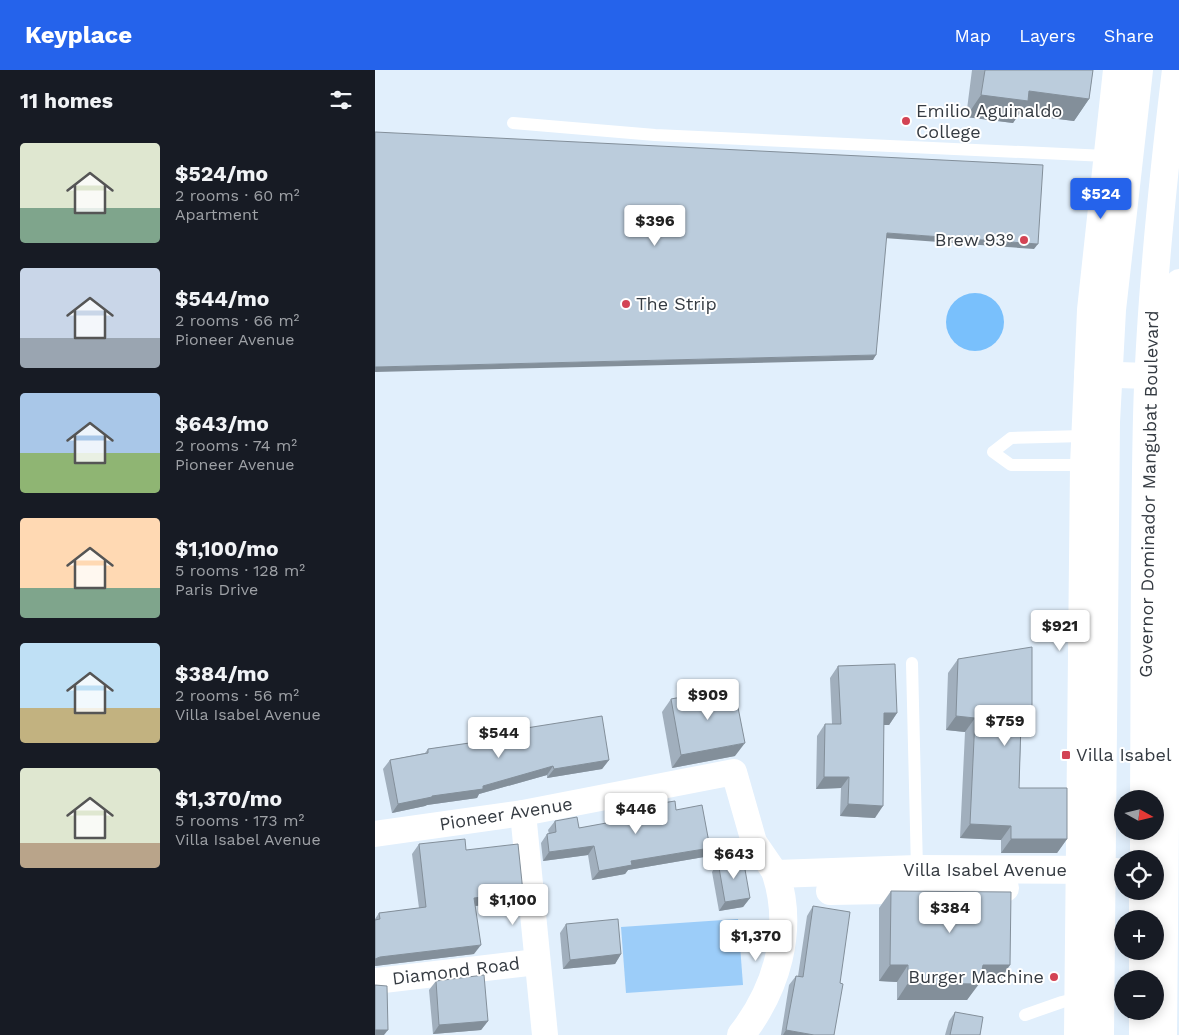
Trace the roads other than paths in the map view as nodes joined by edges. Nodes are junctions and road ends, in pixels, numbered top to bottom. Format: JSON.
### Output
{"nodes":[{"id":1,"x":1116,"y":70,"type":"edge"},
{"id":2,"x":1139,"y":70,"type":"edge"},
{"id":3,"x":1176,"y":70,"type":"edge"},
{"id":4,"x":513,"y":122,"type":"dead end"},
{"id":5,"x":1118,"y":155,"type":"junction"},
{"id":6,"x":1165,"y":158,"type":"junction"},
{"id":7,"x":1179,"y":282,"type":"edge"},
{"id":8,"x":1169,"y":310,"type":"edge"},
{"id":9,"x":1098,"y":374,"type":"junction"},
{"id":10,"x":1149,"y":376,"type":"junction"},
{"id":11,"x":1084,"y":436,"type":"junction"},
{"id":12,"x":1083,"y":466,"type":"junction"},
{"id":13,"x":911,"y":663,"type":"dead end"},
{"id":14,"x":1144,"y":790,"type":"edge"},
{"id":15,"x":523,"y":813,"type":"junction"},
{"id":16,"x":375,"y":834,"type":"edge"},
{"id":17,"x":917,"y":869,"type":"junction"},
{"id":18,"x":1101,"y":878,"type":"edge"},
{"id":19,"x":779,"y":883,"type":"junction"},
{"id":20,"x":537,"y":962,"type":"junction"},
{"id":21,"x":375,"y":981,"type":"edge"},
{"id":22,"x":1078,"y":998,"type":"junction"},
{"id":23,"x":1025,"y":1015,"type":"dead end"},
{"id":24,"x":1143,"y":1020,"type":"edge"},
{"id":25,"x":545,"y":1035,"type":"edge"},
{"id":26,"x":741,"y":1035,"type":"edge"},
{"id":27,"x":1077,"y":1035,"type":"edge"},
{"id":28,"x":1101,"y":1035,"type":"edge"},
{"id":29,"x":1143,"y":1035,"type":"edge"},
{"id":30,"x":1164,"y":1035,"type":"edge"}],
"edges":[{"from":1,"to":5,"type":"street"},
{"from":2,"to":5,"type":"main road"},
{"from":3,"to":6,"type":"main road","name":"Governor Dominador Mangubat Boulevard"},
{"from":4,"to":5,"type":"lane"},
{"from":5,"to":6,"type":"main road"},
{"from":5,"to":9,"type":"main road"},
{"from":6,"to":8,"type":"main road","name":"Governor Dominador Mangubat Boulevard"},
{"from":7,"to":8,"type":"street","name":"Governor Dominador Mangubat Boulevard"},
{"from":8,"to":10,"type":"main road","name":"Governor Dominador Mangubat Boulevard"},
{"from":8,"to":30,"type":"street","name":"Governor Dominador Mangubat Boulevard"},
{"from":9,"to":10,"type":"street"},
{"from":9,"to":11,"type":"street"},
{"from":9,"to":18,"type":"main road"},
{"from":10,"to":14,"type":"main road","name":"Governor Dominador Mangubat Boulevard"},
{"from":11,"to":12,"type":"street"},
{"from":11,"to":12,"type":"lane"},
{"from":12,"to":18,"type":"street"},
{"from":13,"to":17,"type":"lane"},
{"from":15,"to":16,"type":"street","name":"Pioneer Avenue"},
{"from":15,"to":19,"type":"street","name":"Pioneer Avenue"},
{"from":15,"to":20,"type":"street"},
{"from":17,"to":18,"type":"main road","name":"Villa Isabel Avenue"},
{"from":17,"to":19,"type":"main road","name":"Villa Isabel Avenue"},
{"from":18,"to":19,"type":"main road","name":"Villa Isabel Avenue"},
{"from":18,"to":22,"type":"street"},
{"from":18,"to":28,"type":"main road"},
{"from":19,"to":26,"type":"main road"},
{"from":20,"to":21,"type":"street","name":"Diamond Road"},
{"from":20,"to":25,"type":"street"},
{"from":22,"to":23,"type":"lane"},
{"from":22,"to":27,"type":"street"},
{"from":24,"to":29,"type":"main road"}]}
